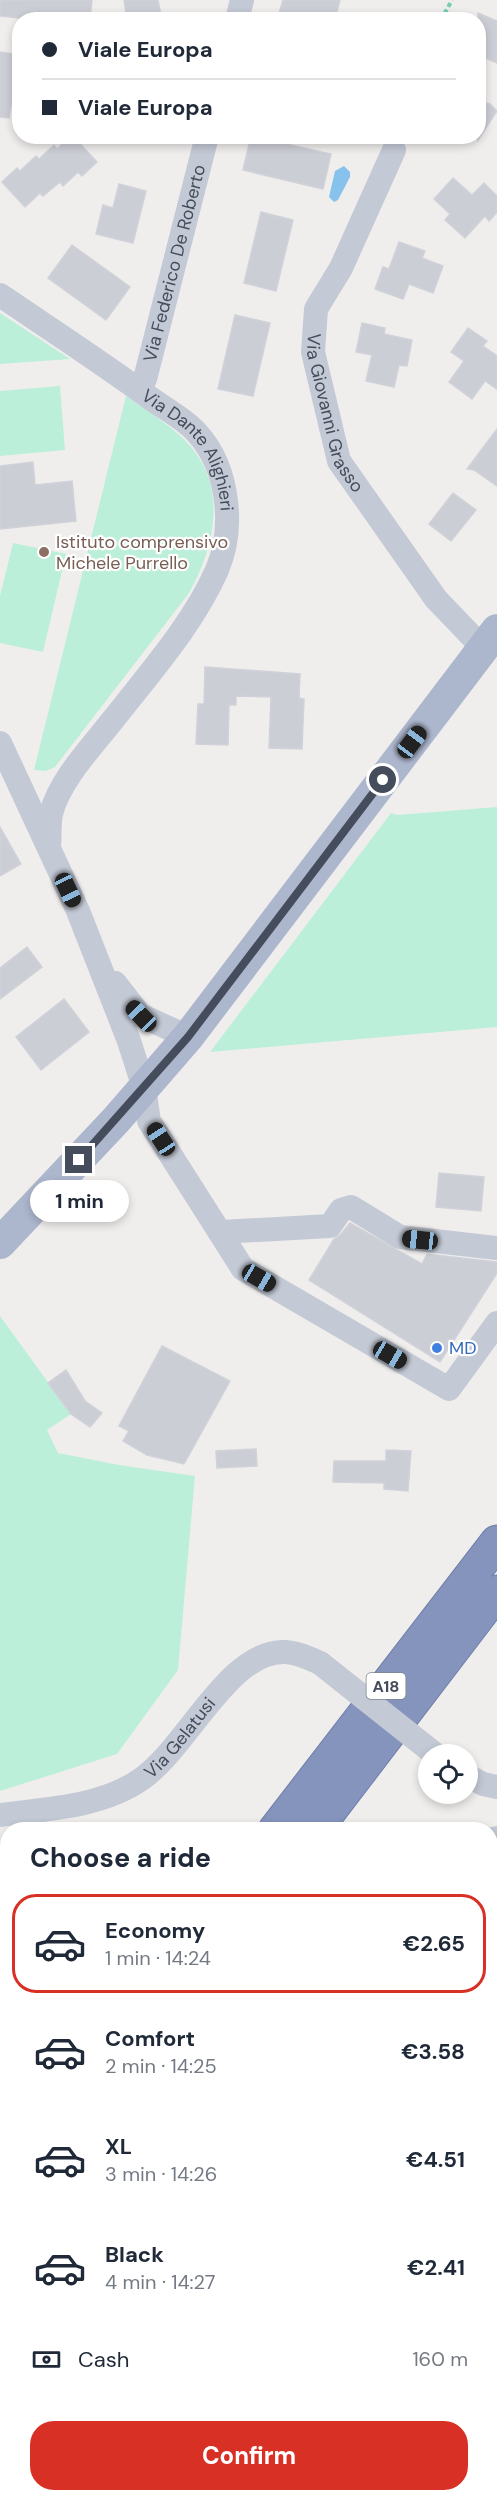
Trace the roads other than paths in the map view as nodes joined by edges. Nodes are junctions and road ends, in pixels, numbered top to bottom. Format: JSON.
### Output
{"nodes":[{"id":1,"x":205,"y":144,"type":"edge"},
{"id":2,"x":394,"y":150,"type":"dead end"},
{"id":3,"x":0,"y":295,"type":"edge"},
{"id":4,"x":139,"y":390,"type":"junction"},
{"id":5,"x":490,"y":639,"type":"edge"},
{"id":6,"x":0,"y":743,"type":"edge"},
{"id":7,"x":75,"y":770,"type":"junction"},
{"id":8,"x":20,"y":785,"type":"junction"},
{"id":9,"x":49,"y":848,"type":"junction"},
{"id":10,"x":92,"y":949,"type":"junction"},
{"id":11,"x":188,"y":1037,"type":"junction"},
{"id":12,"x":144,"y":1089,"type":"junction"},
{"id":13,"x":221,"y":1232,"type":"junction"},
{"id":14,"x":0,"y":1242,"type":"edge"},
{"id":15,"x":497,"y":1248,"type":"edge"},
{"id":16,"x":497,"y":1323,"type":"edge"},
{"id":17,"x":497,"y":1542,"type":"edge"},
{"id":18,"x":497,"y":1566,"type":"edge"},
{"id":19,"x":497,"y":1593,"type":"edge"},
{"id":20,"x":422,"y":1744,"type":"edge"},
{"id":21,"x":478,"y":1780,"type":"edge"},
{"id":22,"x":497,"y":1787,"type":"edge"},
{"id":23,"x":0,"y":1815,"type":"edge"},
{"id":24,"x":281,"y":1822,"type":"edge"},
{"id":25,"x":300,"y":1822,"type":"edge"},
{"id":26,"x":321,"y":1822,"type":"edge"}],
"edges":[{"from":1,"to":4,"type":"street","name":"Via Federico De Roberto"},
{"from":2,"to":5,"type":"street","name":"Via Giovanni Grasso"},
{"from":3,"to":4,"type":"street","name":"Via Dante Alighieri"},
{"from":4,"to":7,"type":"street","name":"Via Dante Alighieri"},
{"from":5,"to":11,"type":"main road"},
{"from":6,"to":8,"type":"street"},
{"from":7,"to":8,"type":"street"},
{"from":7,"to":9,"type":"street","name":"Via Dante Alighieri"},
{"from":8,"to":9,"type":"street"},
{"from":9,"to":10,"type":"street"},
{"from":10,"to":11,"type":"street"},
{"from":10,"to":12,"type":"street"},
{"from":11,"to":12,"type":"main road"},
{"from":12,"to":13,"type":"street"},
{"from":12,"to":14,"type":"main road"},
{"from":13,"to":15,"type":"street"},
{"from":13,"to":16,"type":"street"},
{"from":17,"to":24,"type":"highway","number":"A18"},
{"from":18,"to":25,"type":"highway"},
{"from":19,"to":26,"type":"highway","number":"A18"},
{"from":20,"to":23,"type":"street","name":"Via Gelatusi","bridge":true},
{"from":21,"to":22,"type":"street"}]}
